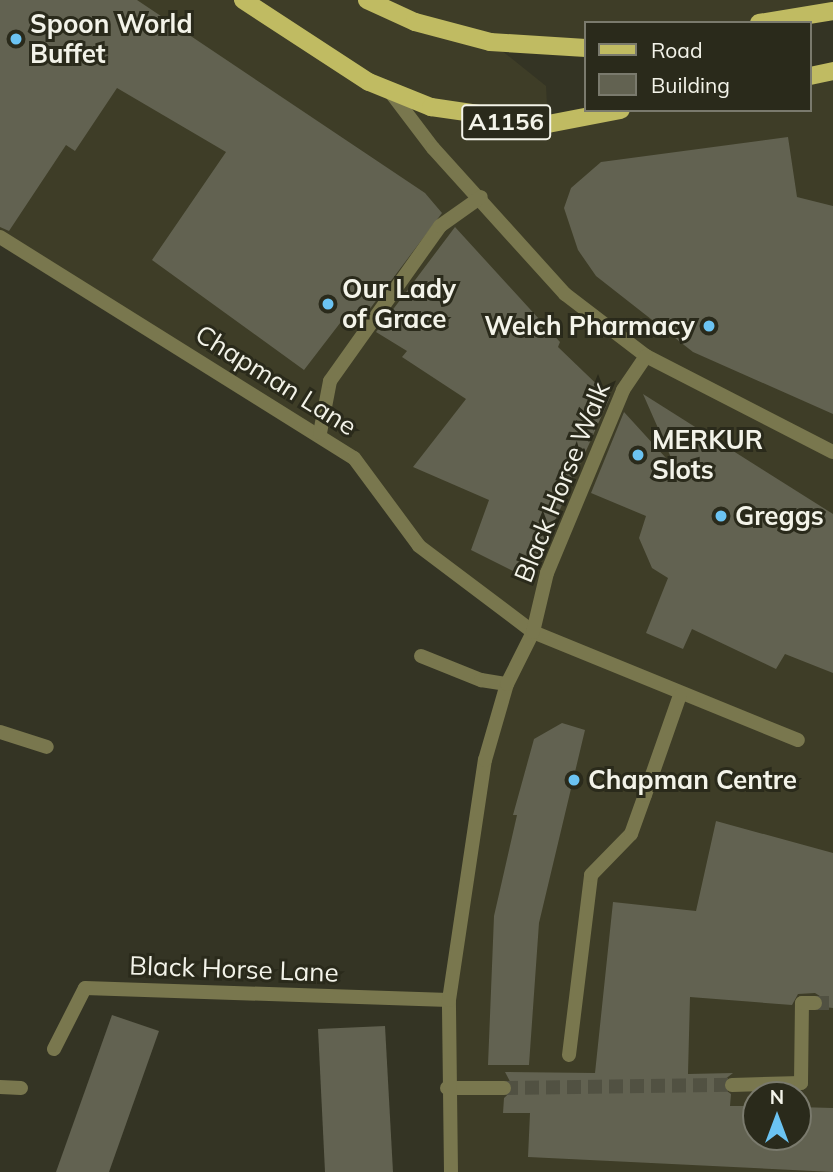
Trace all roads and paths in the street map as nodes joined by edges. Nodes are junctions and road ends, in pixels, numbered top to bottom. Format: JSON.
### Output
{"nodes":[{"id":1,"x":243,"y":0,"type":"edge"},
{"id":2,"x":367,"y":0,"type":"edge"},
{"id":3,"x":833,"y":11,"type":"edge"},
{"id":4,"x":772,"y":21,"type":"edge"},
{"id":5,"x":584,"y":48,"type":"edge"},
{"id":6,"x":833,"y":71,"type":"edge"},
{"id":7,"x":812,"y":76,"type":"edge"},
{"id":8,"x":392,"y":94,"type":"junction"},
{"id":9,"x":611,"y":112,"type":"edge"},
{"id":10,"x":481,"y":197,"type":"junction"},
{"id":11,"x":0,"y":237,"type":"edge"},
{"id":12,"x":646,"y":356,"type":"junction"},
{"id":13,"x":320,"y":433,"type":"junction"},
{"id":14,"x":833,"y":452,"type":"edge"},
{"id":15,"x":533,"y":632,"type":"junction"},
{"id":16,"x":421,"y":656,"type":"dead end"},
{"id":17,"x":507,"y":684,"type":"junction"},
{"id":18,"x":680,"y":695,"type":"junction"},
{"id":19,"x":0,"y":732,"type":"edge"},
{"id":20,"x":798,"y":740,"type":"dead end"},
{"id":21,"x":47,"y":747,"type":"dead end"},
{"id":22,"x":449,"y":1000,"type":"junction"},
{"id":23,"x":815,"y":1003,"type":"dead end"},
{"id":24,"x":54,"y":1049,"type":"dead end"},
{"id":25,"x":569,"y":1055,"type":"dead end"},
{"id":26,"x":732,"y":1085,"type":"tunnel mouth"},
{"id":27,"x":0,"y":1087,"type":"edge"},
{"id":28,"x":21,"y":1088,"type":"dead end"},
{"id":29,"x":447,"y":1088,"type":"junction"},
{"id":30,"x":504,"y":1088,"type":"tunnel mouth"},
{"id":31,"x":451,"y":1172,"type":"edge"}],
"edges":[{"from":1,"to":8,"type":"main road","number":"A1156"},
{"from":2,"to":5,"type":"main road"},
{"from":3,"to":4,"type":"main road"},
{"from":6,"to":7,"type":"main road"},
{"from":8,"to":9,"type":"main road","number":"A1156"},
{"from":8,"to":10,"type":"street"},
{"from":10,"to":12,"type":"street"},
{"from":10,"to":13,"type":"street"},
{"from":11,"to":13,"type":"street","name":"Chapman Lane"},
{"from":12,"to":14,"type":"street"},
{"from":12,"to":15,"type":"street","name":"Black Horse Walk"},
{"from":13,"to":15,"type":"street","name":"Chapman Lane"},
{"from":15,"to":17,"type":"street"},
{"from":15,"to":18,"type":"street","name":"Chapman Lane"},
{"from":16,"to":17,"type":"street"},
{"from":17,"to":22,"type":"street"},
{"from":18,"to":20,"type":"street","name":"Chapman Lane"},
{"from":18,"to":25,"type":"street"},
{"from":19,"to":21,"type":"street"},
{"from":22,"to":24,"type":"street","name":"Black Horse Lane"},
{"from":22,"to":29,"type":"street"},
{"from":23,"to":26,"type":"street"},
{"from":27,"to":28,"type":"street"},
{"from":29,"to":30,"type":"street"},
{"from":29,"to":31,"type":"street"}]}
